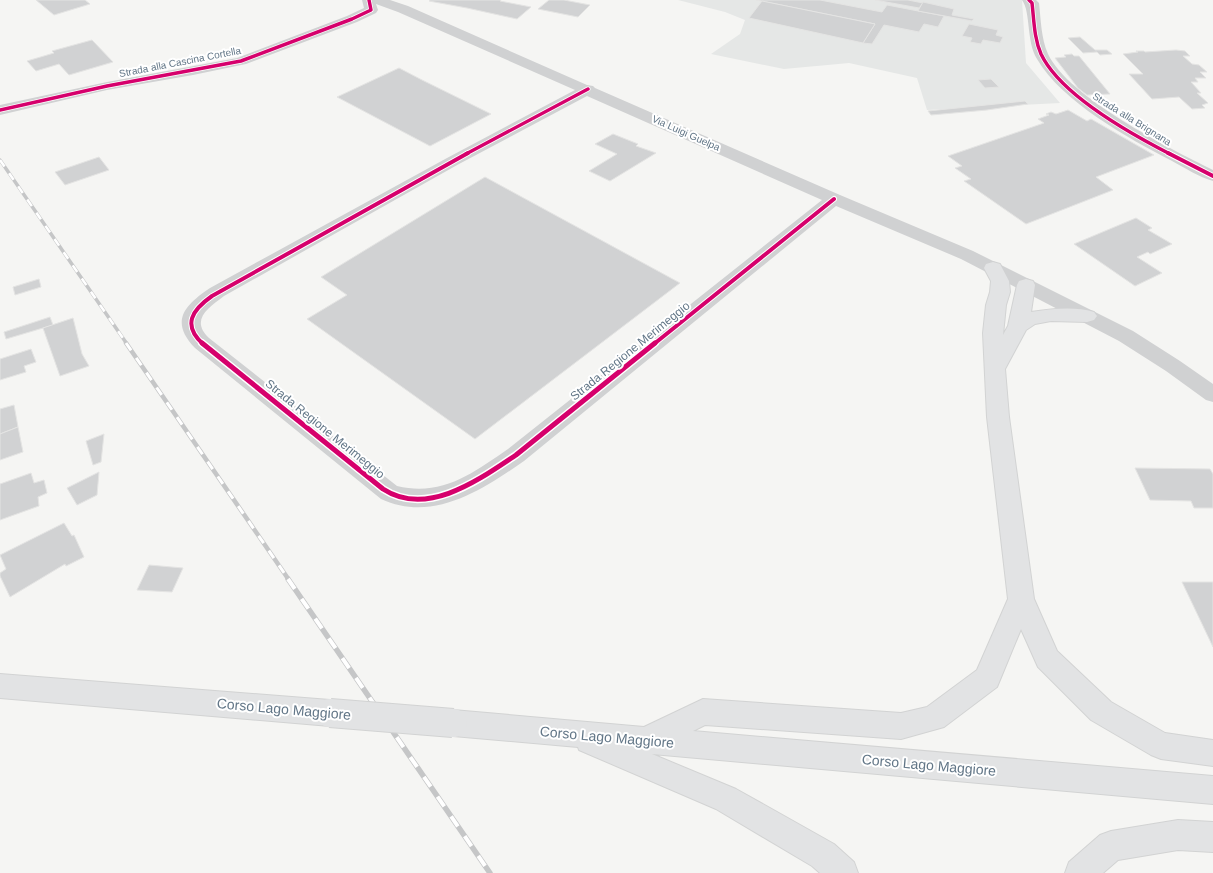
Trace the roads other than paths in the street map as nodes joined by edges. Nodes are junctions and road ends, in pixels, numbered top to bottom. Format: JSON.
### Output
{"nodes":[{"id":1,"x":369,"y":0,"type":"edge"},
{"id":2,"x":377,"y":0,"type":"edge"},
{"id":3,"x":1029,"y":0,"type":"edge"},
{"id":4,"x":588,"y":89,"type":"junction"},
{"id":5,"x":0,"y":110,"type":"edge"},
{"id":6,"x":1213,"y":176,"type":"edge"},
{"id":7,"x":834,"y":199,"type":"junction"},
{"id":8,"x":993,"y":268,"type":"junction"},
{"id":9,"x":1024,"y":284,"type":"junction"},
{"id":10,"x":1000,"y":292,"type":"junction"},
{"id":11,"x":1087,"y":316,"type":"junction"},
{"id":12,"x":1018,"y":326,"type":"junction"},
{"id":13,"x":996,"y":368,"type":"junction"},
{"id":14,"x":1213,"y":395,"type":"edge"},
{"id":15,"x":1021,"y":599,"type":"junction"},
{"id":16,"x":0,"y":686,"type":"edge"},
{"id":17,"x":570,"y":733,"type":"junction"},
{"id":18,"x":644,"y":740,"type":"junction"},
{"id":19,"x":1213,"y":753,"type":"edge"},
{"id":20,"x":1213,"y":790,"type":"edge"},
{"id":21,"x":1213,"y":837,"type":"edge"},
{"id":22,"x":843,"y":873,"type":"edge"},
{"id":23,"x":1080,"y":873,"type":"edge"}],
"edges":[{"from":1,"to":5,"type":"street","name":"Strada alla Cascina Cortella"},
{"from":2,"to":4,"type":"street","name":"Via Luigi Guelpa"},
{"from":3,"to":6,"type":"street","name":"Strada alla Brignana"},
{"from":4,"to":7,"type":"street","name":"Via Luigi Guelpa"},
{"from":4,"to":7,"type":"street","name":"Strada Regione Merimeggio"},
{"from":7,"to":8,"type":"street","name":"Via Luigi Guelpa"},
{"from":8,"to":9,"type":"street","name":"Via Luigi Guelpa"},
{"from":8,"to":10,"type":"highway"},
{"from":9,"to":10,"type":"highway"},
{"from":9,"to":11,"type":"street","name":"Via Luigi Guelpa"},
{"from":9,"to":12,"type":"highway"},
{"from":10,"to":13,"type":"highway"},
{"from":11,"to":12,"type":"highway"},
{"from":11,"to":14,"type":"street","name":"Via Luigi Guelpa"},
{"from":12,"to":13,"type":"highway"},
{"from":13,"to":15,"type":"highway"},
{"from":15,"to":18,"type":"highway"},
{"from":15,"to":19,"type":"highway"},
{"from":16,"to":17,"type":"highway","name":"Corso Lago Maggiore","bridge":true},
{"from":17,"to":18,"type":"highway","name":"Corso Lago Maggiore"},
{"from":17,"to":22,"type":"highway"},
{"from":18,"to":20,"type":"highway","name":"Corso Lago Maggiore"},
{"from":21,"to":23,"type":"highway"}]}
